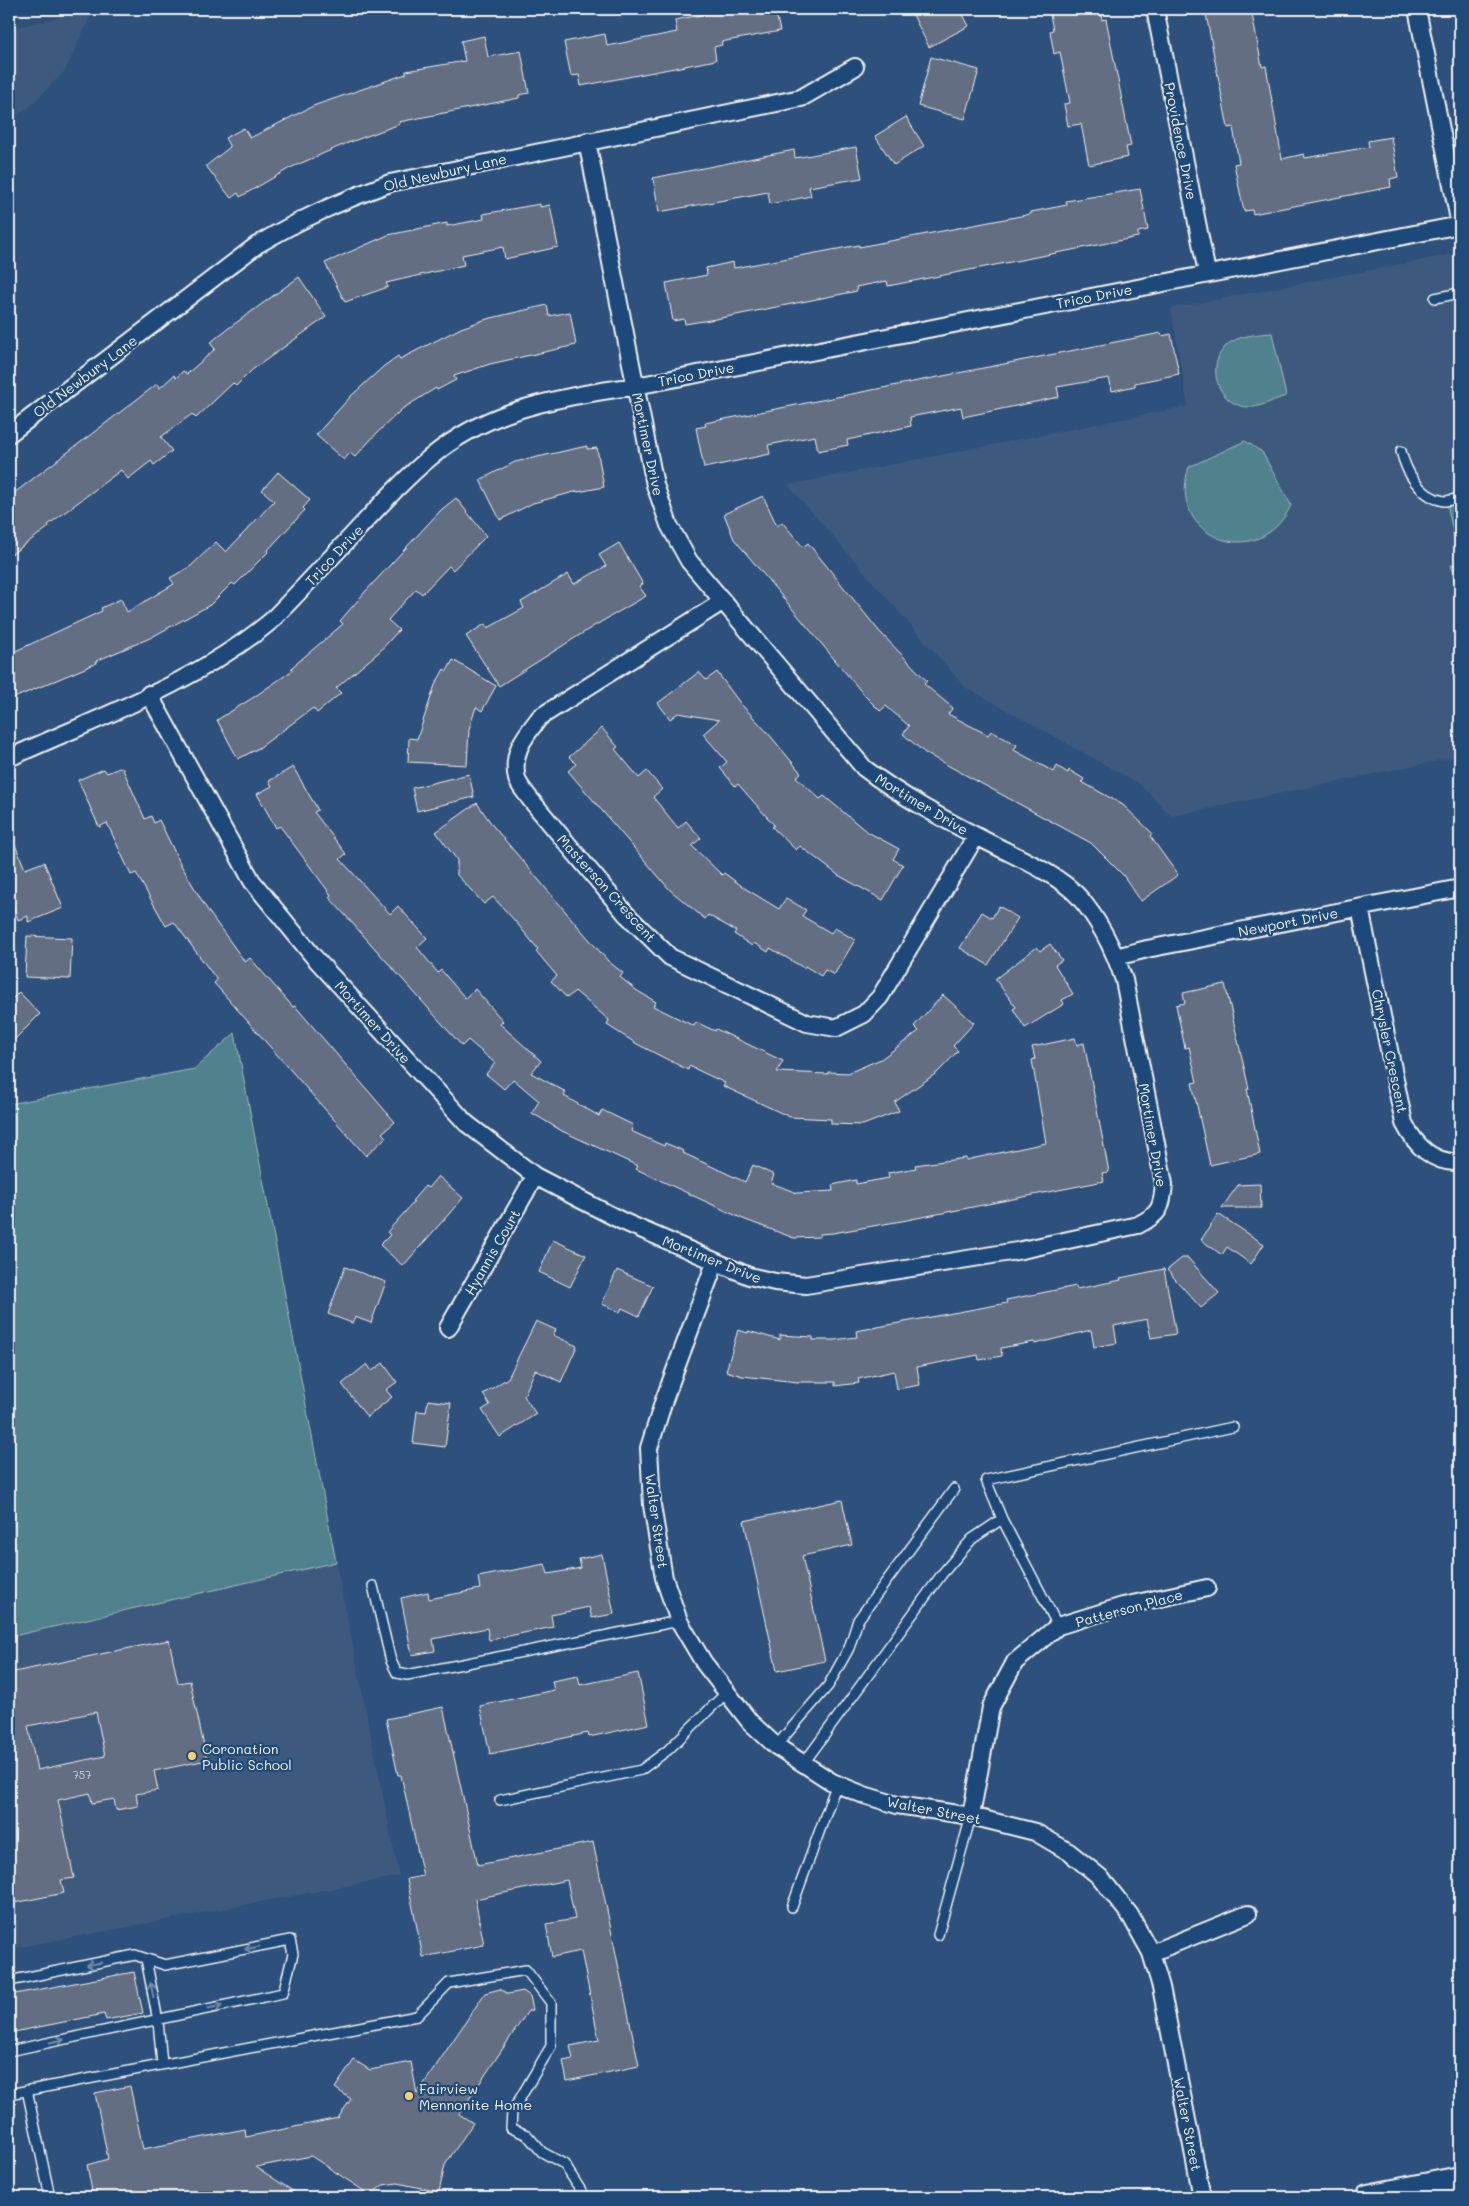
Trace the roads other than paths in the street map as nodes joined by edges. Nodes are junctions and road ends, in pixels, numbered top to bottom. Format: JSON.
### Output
{"nodes":[{"id":1,"x":1155,"y":9,"type":"edge"},
{"id":2,"x":1417,"y":9,"type":"edge"},
{"id":3,"x":855,"y":67,"type":"dead end"},
{"id":4,"x":587,"y":141,"type":"junction"},
{"id":5,"x":1460,"y":225,"type":"edge"},
{"id":6,"x":1207,"y":273,"type":"junction"},
{"id":7,"x":1460,"y":293,"type":"edge"},
{"id":8,"x":1434,"y":298,"type":"dead end"},
{"id":9,"x":636,"y":386,"type":"junction"},
{"id":10,"x":9,"y":434,"type":"edge"},
{"id":11,"x":1401,"y":451,"type":"dead end"},
{"id":12,"x":1460,"y":498,"type":"edge"},
{"id":13,"x":722,"y":602,"type":"junction"},
{"id":14,"x":149,"y":694,"type":"junction"},
{"id":15,"x":9,"y":758,"type":"edge"},
{"id":16,"x":976,"y":836,"type":"junction"},
{"id":17,"x":1460,"y":888,"type":"edge"},
{"id":18,"x":1360,"y":908,"type":"junction"},
{"id":19,"x":1116,"y":958,"type":"junction"},
{"id":20,"x":1460,"y":1162,"type":"edge"},
{"id":21,"x":535,"y":1176,"type":"junction"},
{"id":22,"x":715,"y":1263,"type":"junction"},
{"id":23,"x":448,"y":1328,"type":"dead end"},
{"id":24,"x":1233,"y":1427,"type":"dead end"},
{"id":25,"x":954,"y":1489,"type":"dead end"},
{"id":26,"x":1002,"y":1519,"type":"junction"},
{"id":27,"x":373,"y":1586,"type":"dead end"},
{"id":28,"x":1207,"y":1588,"type":"dead end"},
{"id":29,"x":679,"y":1622,"type":"junction"},
{"id":30,"x":1058,"y":1626,"type":"junction"},
{"id":31,"x":726,"y":1693,"type":"junction"},
{"id":32,"x":776,"y":1746,"type":"junction"},
{"id":33,"x":804,"y":1764,"type":"junction"},
{"id":34,"x":837,"y":1783,"type":"junction"},
{"id":35,"x":500,"y":1800,"type":"dead end"},
{"id":36,"x":971,"y":1816,"type":"junction"},
{"id":37,"x":792,"y":1907,"type":"dead end"},
{"id":38,"x":1248,"y":1914,"type":"dead end"},
{"id":39,"x":938,"y":1935,"type":"dead end"},
{"id":40,"x":1151,"y":1952,"type":"junction"},
{"id":41,"x":146,"y":1959,"type":"junction"},
{"id":42,"x":9,"y":1981,"type":"edge"},
{"id":43,"x":158,"y":2021,"type":"junction"},
{"id":44,"x":9,"y":2051,"type":"edge"},
{"id":45,"x":162,"y":2064,"type":"junction"},
{"id":46,"x":27,"y":2090,"type":"junction"},
{"id":47,"x":9,"y":2094,"type":"edge"},
{"id":48,"x":1460,"y":2179,"type":"edge"},
{"id":49,"x":50,"y":2197,"type":"edge"},
{"id":50,"x":584,"y":2197,"type":"edge"},
{"id":51,"x":1202,"y":2197,"type":"edge"},
{"id":52,"x":1368,"y":2197,"type":"edge"}],
"edges":[{"from":1,"to":6,"type":"street","name":"Providence Drive"},
{"from":2,"to":5,"type":"street"},
{"from":3,"to":4,"type":"street","name":"Old Newbury Lane"},
{"from":4,"to":9,"type":"street","name":"Mortimer Drive"},
{"from":4,"to":10,"type":"street","name":"Old Newbury Lane"},
{"from":5,"to":6,"type":"street","name":"Trico Drive"},
{"from":6,"to":9,"type":"street","name":"Trico Drive"},
{"from":7,"to":8,"type":"lane"},
{"from":9,"to":13,"type":"street","name":"Mortimer Drive"},
{"from":9,"to":14,"type":"street","name":"Trico Drive"},
{"from":11,"to":12,"type":"lane"},
{"from":13,"to":16,"type":"street","name":"Mortimer Drive"},
{"from":13,"to":16,"type":"street","name":"Masterson Crescent"},
{"from":14,"to":15,"type":"street","name":"Trico Drive"},
{"from":14,"to":21,"type":"street","name":"Mortimer Drive"},
{"from":16,"to":19,"type":"street","name":"Mortimer Drive"},
{"from":17,"to":18,"type":"street","name":"Newport Drive"},
{"from":18,"to":19,"type":"street","name":"Newport Drive"},
{"from":18,"to":20,"type":"street","name":"Chrysler Crescent"},
{"from":19,"to":22,"type":"street","name":"Mortimer Drive"},
{"from":21,"to":22,"type":"street","name":"Mortimer Drive"},
{"from":21,"to":23,"type":"street","name":"Hyannis Court"},
{"from":22,"to":29,"type":"street","name":"Walter Street"},
{"from":24,"to":26,"type":"lane"},
{"from":25,"to":32,"type":"lane"},
{"from":26,"to":30,"type":"lane"},
{"from":26,"to":33,"type":"lane"},
{"from":27,"to":29,"type":"lane"},
{"from":28,"to":30,"type":"street","name":"Patterson Place"},
{"from":29,"to":31,"type":"street","name":"Walter Street"},
{"from":30,"to":36,"type":"street","name":"Patterson Place"},
{"from":31,"to":32,"type":"street","name":"Walter Street"},
{"from":31,"to":35,"type":"lane"},
{"from":32,"to":33,"type":"street","name":"Walter Street"},
{"from":33,"to":34,"type":"street","name":"Walter Street"},
{"from":34,"to":36,"type":"street","name":"Walter Street"},
{"from":34,"to":37,"type":"lane"},
{"from":36,"to":39,"type":"lane"},
{"from":36,"to":40,"type":"street","name":"Walter Street"},
{"from":38,"to":40,"type":"street"},
{"from":40,"to":51,"type":"street","name":"Walter Street"},
{"from":41,"to":42,"type":"lane","one_way":true},
{"from":43,"to":41,"type":"lane","one_way":true},
{"from":43,"to":41,"type":"lane","one_way":true},
{"from":44,"to":43,"type":"lane","one_way":true},
{"from":43,"to":45,"type":"lane"},
{"from":45,"to":46,"type":"lane"},
{"from":45,"to":50,"type":"lane"},
{"from":46,"to":47,"type":"lane"},
{"from":46,"to":49,"type":"lane"},
{"from":48,"to":52,"type":"street"}]}
